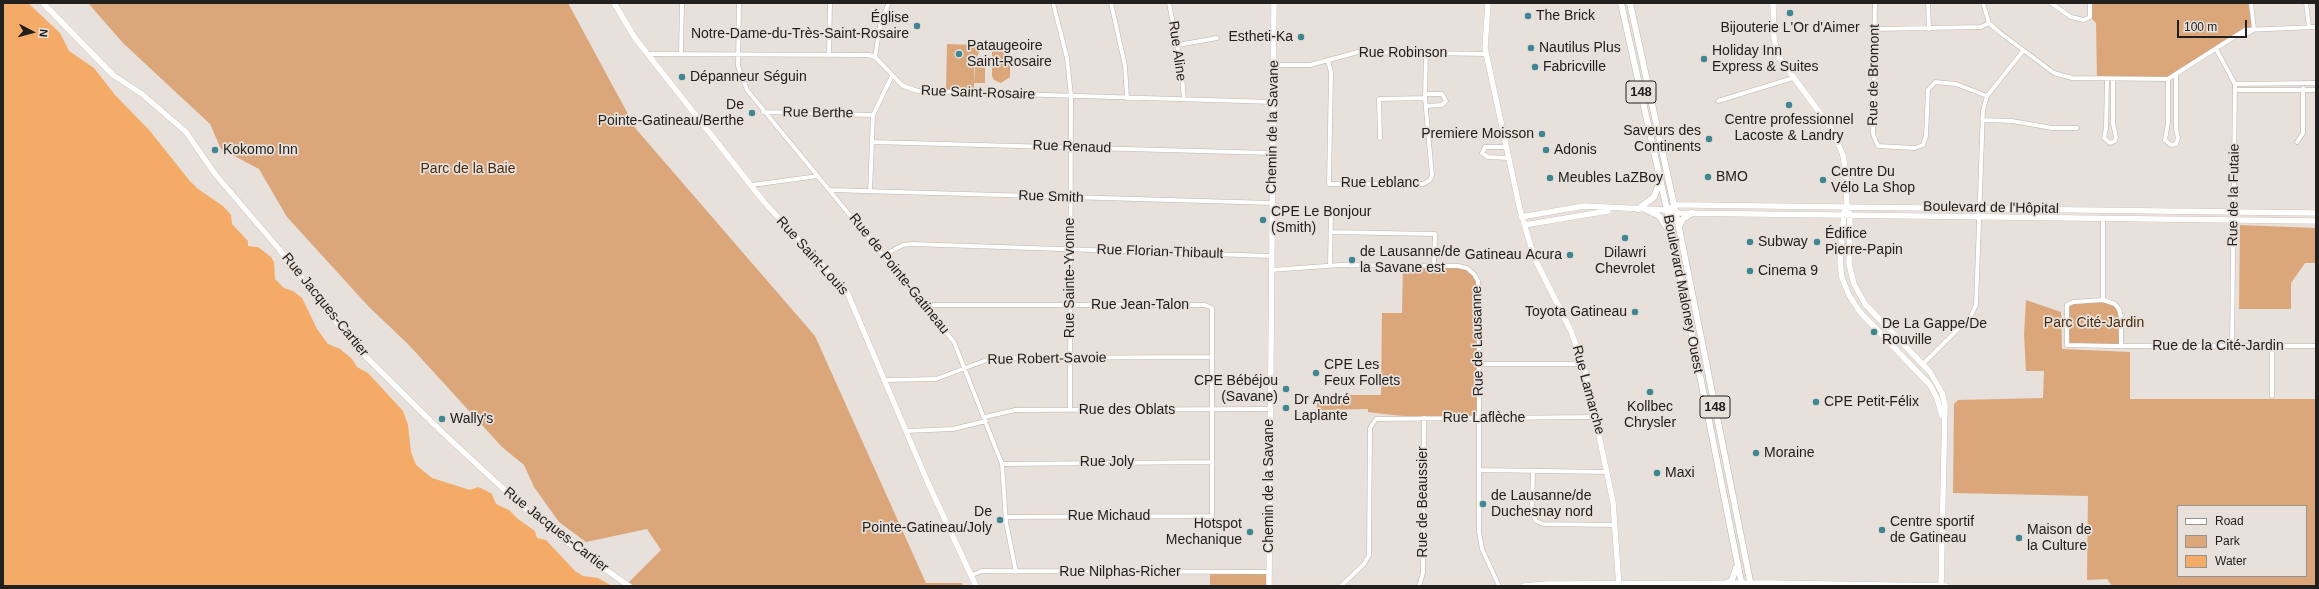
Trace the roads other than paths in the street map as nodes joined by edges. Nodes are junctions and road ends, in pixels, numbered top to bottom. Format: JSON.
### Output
{"nodes":[{"id":1,"x":43,"y":3,"type":"edge"},
{"id":2,"x":614,"y":3,"type":"edge"},
{"id":3,"x":682,"y":3,"type":"edge"},
{"id":4,"x":739,"y":3,"type":"edge"},
{"id":5,"x":830,"y":3,"type":"edge"},
{"id":6,"x":889,"y":3,"type":"edge"},
{"id":7,"x":1053,"y":3,"type":"edge"},
{"id":8,"x":1111,"y":3,"type":"edge"},
{"id":9,"x":1169,"y":3,"type":"edge"},
{"id":10,"x":1274,"y":3,"type":"edge"},
{"id":11,"x":1488,"y":3,"type":"edge"},
{"id":12,"x":1621,"y":3,"type":"edge"},
{"id":13,"x":1630,"y":3,"type":"edge"},
{"id":14,"x":1773,"y":3,"type":"edge"},
{"id":15,"x":1875,"y":3,"type":"edge"},
{"id":16,"x":1928,"y":3,"type":"edge"},
{"id":17,"x":1983,"y":3,"type":"edge"},
{"id":18,"x":2051,"y":3,"type":"edge"},
{"id":19,"x":2090,"y":3,"type":"edge"},
{"id":20,"x":2251,"y":3,"type":"edge"},
{"id":21,"x":2306,"y":3,"type":"edge"},
{"id":22,"x":1989,"y":23,"type":"junction"},
{"id":23,"x":2309,"y":27,"type":"junction"},
{"id":24,"x":2316,"y":27,"type":"edge"},
{"id":25,"x":1876,"y":29,"type":"junction"},
{"id":26,"x":1929,"y":29,"type":"junction"},
{"id":27,"x":2254,"y":29,"type":"junction"},
{"id":28,"x":1217,"y":38,"type":"dead end"},
{"id":29,"x":1178,"y":45,"type":"junction"},
{"id":30,"x":2216,"y":49,"type":"junction"},
{"id":31,"x":2023,"y":51,"type":"junction"},
{"id":32,"x":681,"y":52,"type":"junction"},
{"id":33,"x":1426,"y":53,"type":"junction"},
{"id":34,"x":649,"y":54,"type":"junction"},
{"id":35,"x":738,"y":54,"type":"junction"},
{"id":36,"x":829,"y":54,"type":"junction"},
{"id":37,"x":1486,"y":54,"type":"junction"},
{"id":38,"x":875,"y":58,"type":"junction"},
{"id":39,"x":1328,"y":60,"type":"junction"},
{"id":40,"x":1273,"y":65,"type":"junction"},
{"id":41,"x":1646,"y":73,"type":"junction"},
{"id":42,"x":1637,"y":74,"type":"junction"},
{"id":43,"x":892,"y":76,"type":"junction"},
{"id":44,"x":2176,"y":76,"type":"junction"},
{"id":45,"x":1793,"y":78,"type":"junction"},
{"id":46,"x":2107,"y":79,"type":"junction"},
{"id":47,"x":2113,"y":79,"type":"junction"},
{"id":48,"x":2168,"y":79,"type":"junction"},
{"id":49,"x":2316,"y":83,"type":"edge"},
{"id":50,"x":2235,"y":84,"type":"junction"},
{"id":51,"x":2303,"y":84,"type":"junction"},
{"id":52,"x":2235,"y":90,"type":"junction"},
{"id":53,"x":2303,"y":90,"type":"junction"},
{"id":54,"x":2316,"y":90,"type":"edge"},
{"id":55,"x":1071,"y":96,"type":"junction"},
{"id":56,"x":1425,"y":96,"type":"junction"},
{"id":57,"x":1987,"y":96,"type":"junction"},
{"id":58,"x":1127,"y":98,"type":"junction"},
{"id":59,"x":1184,"y":100,"type":"junction"},
{"id":60,"x":1718,"y":101,"type":"dead end"},
{"id":61,"x":1273,"y":102,"type":"junction"},
{"id":62,"x":1426,"y":106,"type":"junction"},
{"id":63,"x":764,"y":112,"type":"junction"},
{"id":64,"x":873,"y":115,"type":"junction"},
{"id":65,"x":1982,"y":120,"type":"junction"},
{"id":66,"x":2077,"y":128,"type":"dead end"},
{"id":67,"x":1380,"y":138,"type":"dead end"},
{"id":68,"x":872,"y":142,"type":"junction"},
{"id":69,"x":2297,"y":142,"type":"dead end"},
{"id":70,"x":1506,"y":146,"type":"junction"},
{"id":71,"x":1070,"y":147,"type":"junction"},
{"id":72,"x":1272,"y":153,"type":"junction"},
{"id":73,"x":1509,"y":158,"type":"junction"},
{"id":74,"x":818,"y":176,"type":"junction"},
{"id":75,"x":1660,"y":181,"type":"junction"},
{"id":76,"x":752,"y":185,"type":"junction"},
{"id":77,"x":830,"y":190,"type":"junction"},
{"id":78,"x":870,"y":192,"type":"junction"},
{"id":79,"x":1070,"y":197,"type":"junction"},
{"id":80,"x":1272,"y":203,"type":"junction"},
{"id":81,"x":1674,"y":205,"type":"junction"},
{"id":82,"x":1847,"y":206,"type":"junction"},
{"id":83,"x":1980,"y":207,"type":"junction"},
{"id":84,"x":1618,"y":209,"type":"junction"},
{"id":85,"x":1638,"y":209,"type":"junction"},
{"id":86,"x":1647,"y":210,"type":"junction"},
{"id":87,"x":1667,"y":210,"type":"junction"},
{"id":88,"x":2234,"y":211,"type":"junction"},
{"id":89,"x":1331,"y":213,"type":"dead end"},
{"id":90,"x":1676,"y":213,"type":"junction"},
{"id":91,"x":1692,"y":213,"type":"junction"},
{"id":92,"x":2316,"y":213,"type":"edge"},
{"id":93,"x":1850,"y":215,"type":"junction"},
{"id":94,"x":1521,"y":216,"type":"junction"},
{"id":95,"x":1842,"y":216,"type":"junction"},
{"id":96,"x":1980,"y":216,"type":"junction"},
{"id":97,"x":2103,"y":218,"type":"junction"},
{"id":98,"x":2233,"y":220,"type":"junction"},
{"id":99,"x":2316,"y":221,"type":"edge"},
{"id":100,"x":1524,"y":225,"type":"junction"},
{"id":101,"x":1679,"y":228,"type":"junction"},
{"id":102,"x":1330,"y":232,"type":"junction"},
{"id":103,"x":1672,"y":236,"type":"junction"},
{"id":104,"x":1070,"y":249,"type":"junction"},
{"id":105,"x":884,"y":255,"type":"junction"},
{"id":106,"x":1271,"y":256,"type":"junction"},
{"id":107,"x":1330,"y":266,"type":"junction"},
{"id":108,"x":1434,"y":266,"type":"junction"},
{"id":109,"x":1271,"y":270,"type":"junction"},
{"id":110,"x":1861,"y":298,"type":"junction"},
{"id":111,"x":2102,"y":300,"type":"junction"},
{"id":112,"x":1853,"y":302,"type":"junction"},
{"id":113,"x":925,"y":305,"type":"junction"},
{"id":114,"x":1070,"y":306,"type":"junction"},
{"id":115,"x":2272,"y":345,"type":"junction"},
{"id":116,"x":2121,"y":346,"type":"junction"},
{"id":117,"x":2232,"y":346,"type":"junction"},
{"id":118,"x":2316,"y":346,"type":"edge"},
{"id":119,"x":1070,"y":357,"type":"junction"},
{"id":120,"x":1212,"y":357,"type":"junction"},
{"id":121,"x":1479,"y":364,"type":"junction"},
{"id":122,"x":1583,"y":364,"type":"junction"},
{"id":123,"x":1922,"y":364,"type":"junction"},
{"id":124,"x":965,"y":368,"type":"junction"},
{"id":125,"x":1916,"y":370,"type":"junction"},
{"id":126,"x":886,"y":380,"type":"junction"},
{"id":127,"x":2272,"y":396,"type":"dead end"},
{"id":128,"x":1269,"y":409,"type":"junction"},
{"id":129,"x":1070,"y":410,"type":"junction"},
{"id":130,"x":1212,"y":410,"type":"junction"},
{"id":131,"x":1596,"y":417,"type":"junction"},
{"id":132,"x":1424,"y":418,"type":"junction"},
{"id":133,"x":1479,"y":418,"type":"junction"},
{"id":134,"x":985,"y":419,"type":"junction"},
{"id":135,"x":1944,"y":424,"type":"junction"},
{"id":136,"x":906,"y":431,"type":"junction"},
{"id":137,"x":1212,"y":462,"type":"junction"},
{"id":138,"x":1002,"y":464,"type":"junction"},
{"id":139,"x":1479,"y":470,"type":"junction"},
{"id":140,"x":1533,"y":471,"type":"junction"},
{"id":141,"x":1607,"y":472,"type":"junction"},
{"id":142,"x":1006,"y":517,"type":"junction"},
{"id":143,"x":1615,"y":524,"type":"junction"},
{"id":144,"x":1736,"y":559,"type":"junction"},
{"id":145,"x":1016,"y":572,"type":"junction"},
{"id":146,"x":1268,"y":572,"type":"junction"},
{"id":147,"x":972,"y":575,"type":"junction"},
{"id":148,"x":1723,"y":584,"type":"junction"},
{"id":149,"x":1619,"y":585,"type":"edge"},
{"id":150,"x":1742,"y":585,"type":"edge"},
{"id":151,"x":1750,"y":585,"type":"edge"},
{"id":152,"x":1856,"y":585,"type":"edge"},
{"id":153,"x":629,"y":586,"type":"edge"},
{"id":154,"x":976,"y":586,"type":"edge"},
{"id":155,"x":1269,"y":586,"type":"edge"},
{"id":156,"x":1341,"y":586,"type":"edge"},
{"id":157,"x":1419,"y":586,"type":"edge"},
{"id":158,"x":1499,"y":586,"type":"edge"},
{"id":159,"x":1524,"y":586,"type":"edge"},
{"id":160,"x":1941,"y":586,"type":"edge"},
{"id":161,"x":1946,"y":586,"type":"edge"}],
"edges":[{"from":1,"to":153,"type":"street","name":"Rue Jacques-Cartier"},
{"from":2,"to":34,"type":"street","name":"Rue Saint-Louis"},
{"from":3,"to":32,"type":"street"},
{"from":4,"to":35,"type":"street","name":"Rue de Pointe-Gatineau"},
{"from":5,"to":36,"type":"street"},
{"from":6,"to":38,"type":"street"},
{"from":7,"to":55,"type":"street","name":"Rue Sainte-Yvonne"},
{"from":8,"to":58,"type":"street"},
{"from":9,"to":29,"type":"street","name":"Rue Aline"},
{"from":10,"to":40,"type":"street","name":"Chemin de la Savane"},
{"from":11,"to":37,"type":"street","name":"Rue Lamarche"},
{"from":12,"to":42,"type":"main road","name":"Boulevard Maloney Ouest","number":"148"},
{"from":13,"to":41,"type":"main road","name":"Boulevard Maloney Ouest","number":"148"},
{"from":14,"to":45,"type":"street"},
{"from":15,"to":25,"type":"street","name":"Rue de Bromont"},
{"from":16,"to":26,"type":"street"},
{"from":17,"to":22,"type":"street"},
{"from":18,"to":19,"type":"street"},
{"from":20,"to":27,"type":"street"},
{"from":21,"to":23,"type":"street"},
{"from":22,"to":26,"type":"street"},
{"from":22,"to":31,"type":"street"},
{"from":23,"to":24,"type":"street"},
{"from":23,"to":27,"type":"street"},
{"from":25,"to":26,"type":"street"},
{"from":25,"to":57,"type":"street","name":"Rue de Bromont"},
{"from":27,"to":30,"type":"street"},
{"from":28,"to":29,"type":"street"},
{"from":29,"to":59,"type":"street","name":"Rue Aline"},
{"from":30,"to":44,"type":"street"},
{"from":30,"to":50,"type":"street","name":"Rue de la Futaie"},
{"from":31,"to":46,"type":"street"},
{"from":31,"to":57,"type":"street"},
{"from":32,"to":34,"type":"street"},
{"from":32,"to":35,"type":"street"},
{"from":33,"to":37,"type":"street","name":"Rue Robinson"},
{"from":33,"to":39,"type":"street","name":"Rue Robinson"},
{"from":33,"to":56,"type":"street","name":"Rue Leblanc"},
{"from":34,"to":76,"type":"street","name":"Rue Saint-Louis"},
{"from":35,"to":36,"type":"street"},
{"from":35,"to":63,"type":"street","name":"Rue de Pointe-Gatineau"},
{"from":36,"to":38,"type":"street"},
{"from":37,"to":70,"type":"street","name":"Rue Lamarche"},
{"from":38,"to":43,"type":"street","name":"Rue Saint-Rosaire"},
{"from":39,"to":40,"type":"street","name":"Rue Robinson"},
{"from":39,"to":62,"type":"street","name":"Rue Leblanc"},
{"from":40,"to":61,"type":"street","name":"Chemin de la Savane"},
{"from":41,"to":42,"type":"main road"},
{"from":41,"to":81,"type":"main road","name":"Boulevard Maloney Ouest","number":"148"},
{"from":42,"to":75,"type":"main road","name":"Boulevard Maloney Ouest","number":"148"},
{"from":43,"to":55,"type":"street","name":"Rue Saint-Rosaire"},
{"from":43,"to":64,"type":"street"},
{"from":44,"to":48,"type":"street"},
{"from":44,"to":48,"type":"street"},
{"from":45,"to":60,"type":"street"},
{"from":45,"to":82,"type":"street"},
{"from":46,"to":47,"type":"street"},
{"from":46,"to":47,"type":"street"},
{"from":47,"to":48,"type":"street"},
{"from":49,"to":51,"type":"street"},
{"from":50,"to":51,"type":"street"},
{"from":50,"to":52,"type":"street","name":"Rue de la Futaie"},
{"from":51,"to":53,"type":"street"},
{"from":52,"to":53,"type":"street"},
{"from":52,"to":88,"type":"street","name":"Rue de la Futaie"},
{"from":53,"to":54,"type":"street"},
{"from":53,"to":69,"type":"street"},
{"from":55,"to":58,"type":"street","name":"Rue Saint-Rosaire"},
{"from":55,"to":71,"type":"street","name":"Rue Sainte-Yvonne"},
{"from":56,"to":62,"type":"street","name":"Rue Leblanc"},
{"from":56,"to":62,"type":"street"},
{"from":56,"to":67,"type":"street"},
{"from":57,"to":65,"type":"street"},
{"from":58,"to":59,"type":"street","name":"Rue Saint-Rosaire"},
{"from":59,"to":61,"type":"street","name":"Rue Saint-Rosaire"},
{"from":61,"to":72,"type":"street","name":"Chemin de la Savane"},
{"from":63,"to":64,"type":"street","name":"Rue Berthe"},
{"from":63,"to":74,"type":"street","name":"Rue de Pointe-Gatineau"},
{"from":64,"to":68,"type":"street"},
{"from":65,"to":66,"type":"street"},
{"from":65,"to":83,"type":"street"},
{"from":68,"to":71,"type":"street","name":"Rue Renaud"},
{"from":68,"to":78,"type":"street"},
{"from":70,"to":73,"type":"street","name":"Rue Lamarche"},
{"from":70,"to":73,"type":"street"},
{"from":71,"to":72,"type":"street","name":"Rue Renaud"},
{"from":71,"to":79,"type":"street","name":"Rue Sainte-Yvonne"},
{"from":72,"to":80,"type":"street","name":"Chemin de la Savane"},
{"from":73,"to":94,"type":"street","name":"Rue Lamarche"},
{"from":74,"to":76,"type":"street"},
{"from":74,"to":77,"type":"street","name":"Rue de Pointe-Gatineau"},
{"from":75,"to":85,"type":"main road"},
{"from":75,"to":87,"type":"main road","name":"Boulevard Maloney Ouest","number":"148"},
{"from":76,"to":126,"type":"street","name":"Rue Saint-Louis"},
{"from":77,"to":78,"type":"street","name":"Rue Smith"},
{"from":77,"to":105,"type":"street","name":"Rue de Pointe-Gatineau"},
{"from":78,"to":79,"type":"street","name":"Rue Smith"},
{"from":79,"to":80,"type":"street","name":"Rue Smith"},
{"from":79,"to":104,"type":"street","name":"Rue Sainte-Yvonne"},
{"from":80,"to":106,"type":"street","name":"Chemin de la Savane"},
{"from":81,"to":82,"type":"street","name":"Boulevard de l'Hôpital"},
{"from":81,"to":87,"type":"street"},
{"from":81,"to":90,"type":"main road","name":"Boulevard Maloney Ouest","number":"148"},
{"from":82,"to":83,"type":"street","name":"Boulevard de l'Hôpital"},
{"from":82,"to":93,"type":"street"},
{"from":82,"to":95,"type":"street"},
{"from":83,"to":88,"type":"street","name":"Boulevard de l'Hôpital"},
{"from":83,"to":96,"type":"street"},
{"from":84,"to":85,"type":"street","name":"Boulevard de l'Hôpital"},
{"from":84,"to":94,"type":"street","name":"Boulevard de l'Hôpital"},
{"from":84,"to":100,"type":"street","name":"Boulevard de l'Hôpital"},
{"from":85,"to":86,"type":"street","name":"Boulevard de l'Hôpital"},
{"from":86,"to":87,"type":"street","name":"Boulevard de l'Hôpital"},
{"from":86,"to":103,"type":"main road"},
{"from":87,"to":90,"type":"street","name":"Boulevard de l'Hôpital"},
{"from":87,"to":103,"type":"main road","name":"Boulevard Maloney Ouest","number":"148"},
{"from":88,"to":92,"type":"street","name":"Boulevard de l'Hôpital"},
{"from":88,"to":98,"type":"street","name":"Rue de la Futaie"},
{"from":89,"to":102,"type":"street"},
{"from":90,"to":91,"type":"street","name":"Boulevard de l'Hôpital"},
{"from":90,"to":101,"type":"main road","name":"Boulevard Maloney Ouest","number":"148"},
{"from":91,"to":95,"type":"street","name":"Boulevard de l'Hôpital"},
{"from":91,"to":101,"type":"main road"},
{"from":93,"to":95,"type":"street","name":"Boulevard de l'Hôpital"},
{"from":93,"to":96,"type":"street","name":"Boulevard de l'Hôpital"},
{"from":93,"to":110,"type":"street"},
{"from":94,"to":100,"type":"street","name":"Rue Lamarche"},
{"from":95,"to":112,"type":"street"},
{"from":96,"to":97,"type":"street","name":"Boulevard de l'Hôpital"},
{"from":96,"to":123,"type":"street"},
{"from":97,"to":98,"type":"street","name":"Boulevard de l'Hôpital"},
{"from":97,"to":111,"type":"street"},
{"from":98,"to":99,"type":"street","name":"Boulevard de l'Hôpital"},
{"from":98,"to":117,"type":"street","name":"Rue de la Futaie"},
{"from":100,"to":122,"type":"street","name":"Rue Lamarche"},
{"from":101,"to":151,"type":"main road","name":"Boulevard Maloney Ouest","number":"148"},
{"from":102,"to":107,"type":"street"},
{"from":102,"to":108,"type":"street"},
{"from":103,"to":144,"type":"main road","name":"Boulevard Maloney Ouest","number":"148"},
{"from":104,"to":105,"type":"street","name":"Rue Florian-Thibault"},
{"from":104,"to":106,"type":"street","name":"Rue Florian-Thibault"},
{"from":104,"to":114,"type":"street","name":"Rue Sainte-Yvonne"},
{"from":105,"to":113,"type":"street","name":"Rue de Pointe-Gatineau"},
{"from":106,"to":109,"type":"street","name":"Chemin de la Savane"},
{"from":107,"to":108,"type":"street","name":"Rue de Lausanne"},
{"from":107,"to":109,"type":"street","name":"Rue de Lausanne"},
{"from":108,"to":121,"type":"street","name":"Rue de Lausanne"},
{"from":109,"to":128,"type":"street","name":"Chemin de la Savane"},
{"from":110,"to":112,"type":"street"},
{"from":110,"to":123,"type":"street"},
{"from":111,"to":116,"type":"street"},
{"from":111,"to":116,"type":"street","name":"Rue de la Cité-Jardin"},
{"from":112,"to":125,"type":"street"},
{"from":113,"to":114,"type":"street","name":"Rue Jean-Talon"},
{"from":113,"to":124,"type":"street","name":"Rue de Pointe-Gatineau"},
{"from":114,"to":119,"type":"street","name":"Rue Sainte-Yvonne"},
{"from":114,"to":120,"type":"street","name":"Rue Jean-Talon"},
{"from":115,"to":117,"type":"street","name":"Rue de la Cité-Jardin"},
{"from":115,"to":118,"type":"street","name":"Rue de la Cité-Jardin"},
{"from":115,"to":127,"type":"street"},
{"from":116,"to":117,"type":"street","name":"Rue de la Cité-Jardin"},
{"from":119,"to":120,"type":"street","name":"Rue Robert-Savoie"},
{"from":119,"to":124,"type":"street","name":"Rue Robert-Savoie"},
{"from":119,"to":129,"type":"street","name":"Rue Sainte-Yvonne"},
{"from":120,"to":130,"type":"street"},
{"from":121,"to":122,"type":"street"},
{"from":121,"to":133,"type":"street","name":"Rue de Lausanne"},
{"from":122,"to":131,"type":"street","name":"Rue Lamarche"},
{"from":123,"to":125,"type":"street"},
{"from":123,"to":135,"type":"street"},
{"from":124,"to":126,"type":"street","name":"Rue Robert-Savoie"},
{"from":124,"to":134,"type":"street","name":"Rue de Pointe-Gatineau"},
{"from":125,"to":135,"type":"street"},
{"from":126,"to":136,"type":"street","name":"Rue Saint-Louis"},
{"from":128,"to":130,"type":"street","name":"Rue des Oblats"},
{"from":128,"to":146,"type":"street","name":"Chemin de la Savane"},
{"from":129,"to":130,"type":"street","name":"Rue des Oblats"},
{"from":129,"to":134,"type":"street","name":"Rue des Oblats"},
{"from":130,"to":137,"type":"street"},
{"from":131,"to":133,"type":"street","name":"Rue Laflèche"},
{"from":131,"to":141,"type":"street","name":"Rue Lamarche"},
{"from":132,"to":133,"type":"street","name":"Rue Laflèche"},
{"from":132,"to":156,"type":"street","name":"Rue Laflèche"},
{"from":132,"to":157,"type":"street","name":"Rue de Beaussier"},
{"from":133,"to":139,"type":"street","name":"Rue de Lausanne"},
{"from":134,"to":136,"type":"street","name":"Rue des Oblats"},
{"from":134,"to":138,"type":"street","name":"Rue de Pointe-Gatineau"},
{"from":135,"to":160,"type":"street"},
{"from":136,"to":147,"type":"street","name":"Rue Saint-Louis"},
{"from":137,"to":138,"type":"street","name":"Rue Joly"},
{"from":137,"to":142,"type":"street","name":"Rue Michaud"},
{"from":138,"to":142,"type":"street","name":"Rue de Pointe-Gatineau"},
{"from":139,"to":140,"type":"street"},
{"from":139,"to":158,"type":"street","name":"Rue de Lausanne"},
{"from":140,"to":141,"type":"street"},
{"from":140,"to":143,"type":"street"},
{"from":141,"to":143,"type":"street","name":"Rue Lamarche"},
{"from":142,"to":145,"type":"street","name":"Rue de Pointe-Gatineau"},
{"from":143,"to":149,"type":"street","name":"Rue Lamarche"},
{"from":144,"to":148,"type":"main road"},
{"from":144,"to":150,"type":"main road","name":"Boulevard Maloney Ouest","number":"148"},
{"from":145,"to":146,"type":"street","name":"Rue Nilphas-Richer"},
{"from":145,"to":147,"type":"street","name":"Rue Nilphas-Richer"},
{"from":146,"to":155,"type":"street","name":"Chemin de la Savane"},
{"from":147,"to":154,"type":"street","name":"Rue Saint-Louis"},
{"from":148,"to":149,"type":"street"},
{"from":148,"to":150,"type":"street"},
{"from":149,"to":159,"type":"street"},
{"from":150,"to":151,"type":"street"},
{"from":151,"to":152,"type":"street"},
{"from":152,"to":160,"type":"street"},
{"from":160,"to":161,"type":"street"}]}
